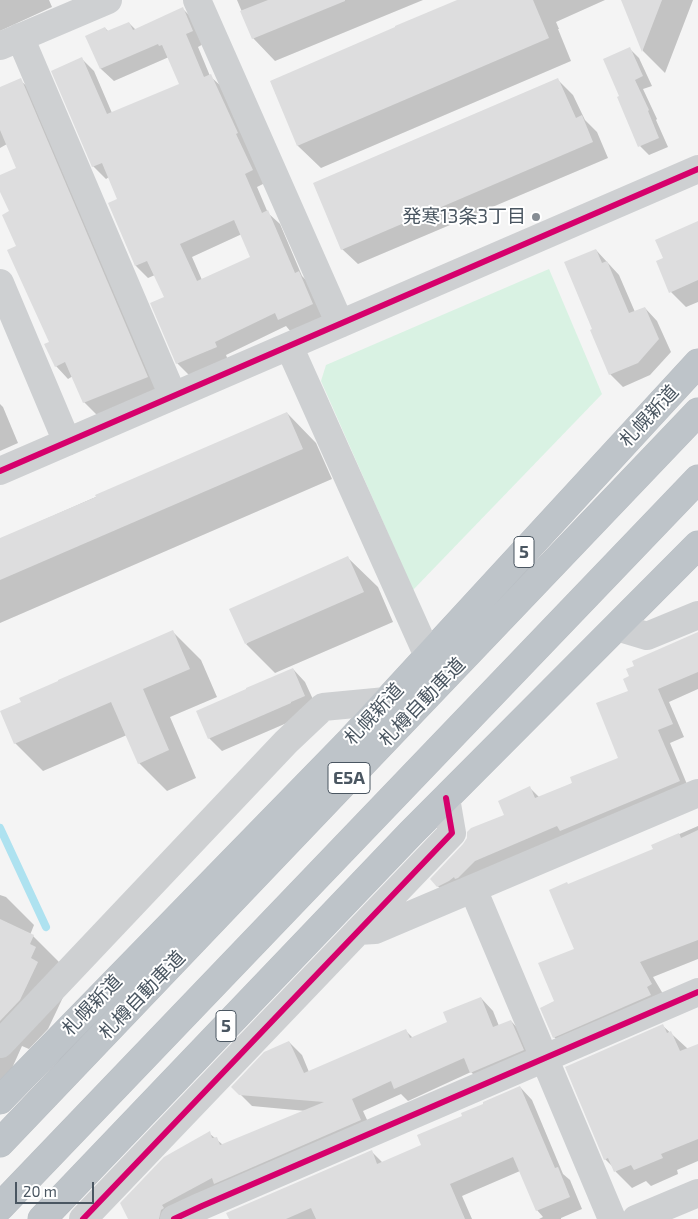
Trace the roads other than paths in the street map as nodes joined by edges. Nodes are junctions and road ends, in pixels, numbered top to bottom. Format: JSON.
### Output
{"nodes":[{"id":1,"x":108,"y":0,"type":"edge"},
{"id":2,"x":197,"y":0,"type":"edge"},
{"id":3,"x":10,"y":42,"type":"edge"},
{"id":4,"x":698,"y":169,"type":"edge"},
{"id":5,"x":0,"y":283,"type":"edge"},
{"id":6,"x":340,"y":324,"type":"junction"},
{"id":7,"x":289,"y":346,"type":"junction"},
{"id":8,"x":698,"y":363,"type":"edge"},
{"id":9,"x":173,"y":396,"type":"junction"},
{"id":10,"x":698,"y":412,"type":"edge"},
{"id":11,"x":67,"y":442,"type":"junction"},
{"id":12,"x":0,"y":471,"type":"edge"},
{"id":13,"x":698,"y":479,"type":"edge"},
{"id":14,"x":698,"y":545,"type":"edge"},
{"id":15,"x":698,"y":615,"type":"edge"},
{"id":16,"x":616,"y":627,"type":"junction"},
{"id":17,"x":428,"y":656,"type":"junction"},
{"id":18,"x":386,"y":701,"type":"junction"},
{"id":19,"x":698,"y":793,"type":"edge"},
{"id":20,"x":446,"y":798,"type":"junction"},
{"id":21,"x":473,"y":888,"type":"junction"},
{"id":22,"x":358,"y":931,"type":"junction"},
{"id":23,"x":698,"y":992,"type":"edge"},
{"id":24,"x":0,"y":1044,"type":"edge"},
{"id":25,"x":544,"y":1058,"type":"junction"},
{"id":26,"x":0,"y":1100,"type":"edge"},
{"id":27,"x":0,"y":1143,"type":"edge"},
{"id":28,"x":698,"y":1193,"type":"edge"},
{"id":29,"x":0,"y":1207,"type":"edge"},
{"id":30,"x":205,"y":1212,"type":"edge"},
{"id":31,"x":42,"y":1219,"type":"edge"},
{"id":32,"x":83,"y":1219,"type":"edge"},
{"id":33,"x":174,"y":1219,"type":"edge"},
{"id":34,"x":612,"y":1219,"type":"edge"},
{"id":35,"x":636,"y":1219,"type":"edge"}],
"edges":[{"from":1,"to":3,"type":"street"},
{"from":2,"to":6,"type":"street"},
{"from":3,"to":9,"type":"street"},
{"from":4,"to":6,"type":"street"},
{"from":5,"to":11,"type":"street"},
{"from":6,"to":7,"type":"street"},
{"from":7,"to":9,"type":"street"},
{"from":7,"to":17,"type":"street"},
{"from":8,"to":17,"type":"highway","name":"札幌新道","number":"5"},
{"from":9,"to":11,"type":"street"},
{"from":10,"to":27,"type":"highway","name":"札樽自動車道","number":"E5A"},
{"from":11,"to":12,"type":"street"},
{"from":13,"to":29,"type":"highway","number":"E5A"},
{"from":14,"to":16,"type":"highway","number":"5"},
{"from":15,"to":16,"type":"street"},
{"from":16,"to":20,"type":"highway","number":"5"},
{"from":17,"to":18,"type":"highway","name":"札幌新道","number":"5"},
{"from":18,"to":24,"type":"street"},
{"from":18,"to":26,"type":"highway","name":"札幌新道","number":"5"},
{"from":19,"to":21,"type":"street"},
{"from":20,"to":22,"type":"street"},
{"from":20,"to":31,"type":"highway","number":"5"},
{"from":21,"to":22,"type":"street"},
{"from":21,"to":25,"type":"street"},
{"from":22,"to":32,"type":"street"},
{"from":23,"to":25,"type":"street"},
{"from":25,"to":30,"type":"street"},
{"from":25,"to":34,"type":"street"},
{"from":28,"to":35,"type":"street"},
{"from":30,"to":33,"type":"street"}]}
